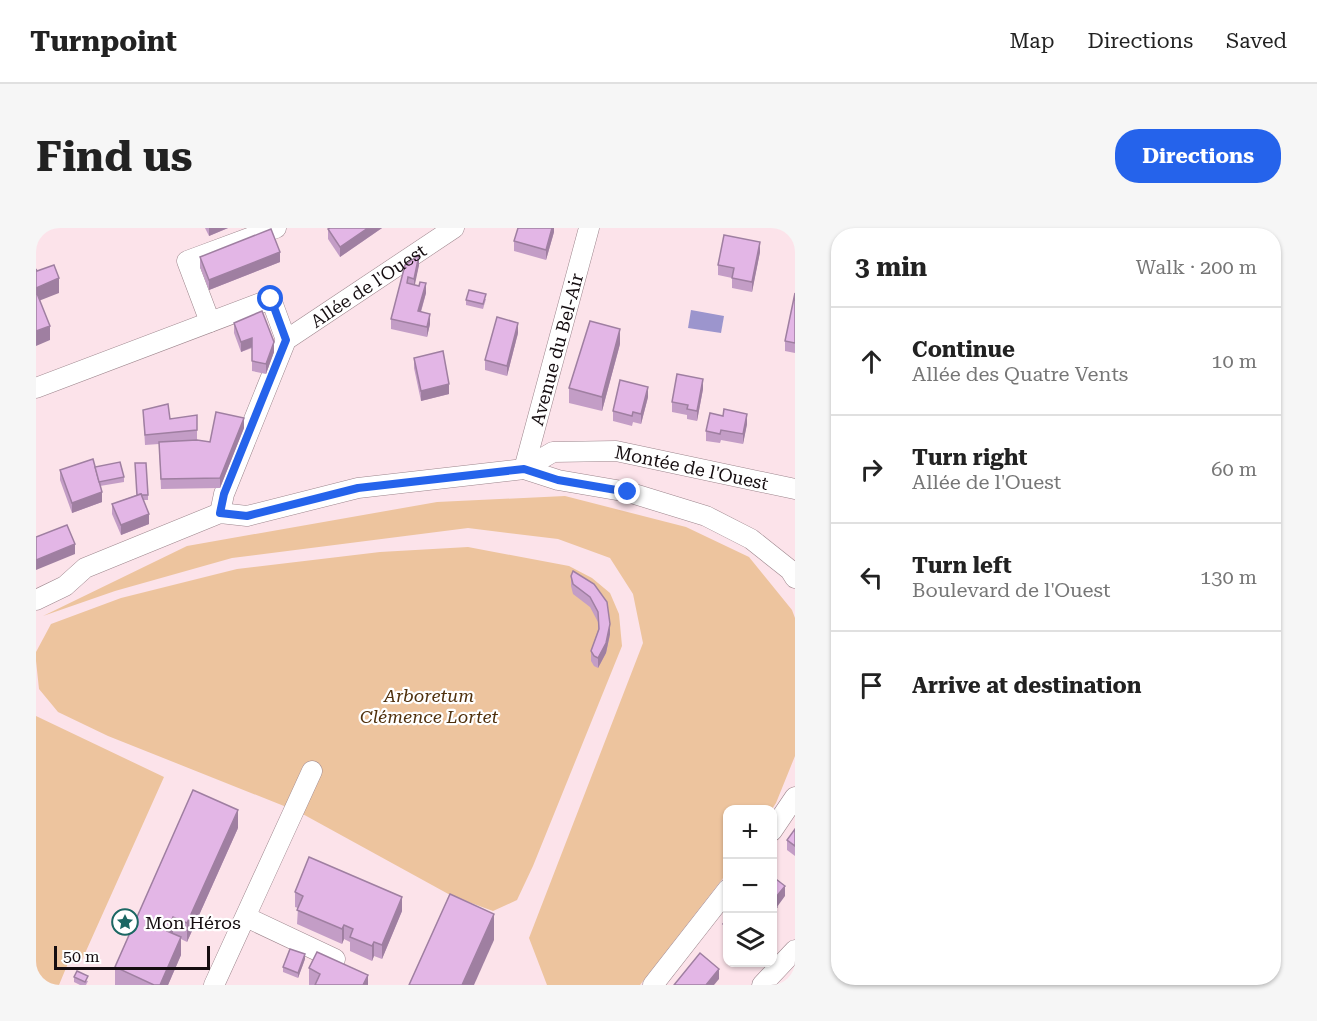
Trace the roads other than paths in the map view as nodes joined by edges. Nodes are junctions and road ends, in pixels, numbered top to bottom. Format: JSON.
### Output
{"nodes":[{"id":1,"x":276,"y":228,"type":"edge"},
{"id":2,"x":454,"y":228,"type":"edge"},
{"id":3,"x":589,"y":228,"type":"edge"},
{"id":4,"x":210,"y":322,"type":"junction"},
{"id":5,"x":286,"y":340,"type":"junction"},
{"id":6,"x":36,"y":388,"type":"edge"},
{"id":7,"x":589,"y":452,"type":"junction"},
{"id":8,"x":524,"y":469,"type":"junction"},
{"id":9,"x":558,"y":480,"type":"junction"},
{"id":10,"x":795,"y":489,"type":"edge"},
{"id":11,"x":220,"y":513,"type":"junction"},
{"id":12,"x":795,"y":578,"type":"edge"},
{"id":13,"x":36,"y":600,"type":"edge"},
{"id":14,"x":312,"y":771,"type":"dead end"},
{"id":15,"x":795,"y":796,"type":"edge"},
{"id":16,"x":777,"y":823,"type":"edge"},
{"id":17,"x":723,"y":895,"type":"edge"},
{"id":18,"x":246,"y":917,"type":"junction"},
{"id":19,"x":795,"y":950,"type":"edge"},
{"id":20,"x":335,"y":959,"type":"edge"},
{"id":21,"x":214,"y":985,"type":"edge"},
{"id":22,"x":653,"y":985,"type":"edge"},
{"id":23,"x":762,"y":985,"type":"edge"}],
"edges":[{"from":1,"to":4,"type":"street"},
{"from":2,"to":5,"type":"street","name":"Allée de l'Ouest"},
{"from":3,"to":8,"type":"street","name":"Avenue du Bel-Air"},
{"from":4,"to":5,"type":"street"},
{"from":4,"to":6,"type":"street"},
{"from":5,"to":11,"type":"street"},
{"from":7,"to":8,"type":"street","name":"Montée de l'Ouest"},
{"from":7,"to":9,"type":"street","name":"Montée de l'Ouest"},
{"from":7,"to":10,"type":"street","name":"Montée de l'Ouest"},
{"from":8,"to":9,"type":"street"},
{"from":8,"to":11,"type":"street"},
{"from":9,"to":12,"type":"street"},
{"from":11,"to":13,"type":"street"},
{"from":14,"to":18,"type":"street"},
{"from":15,"to":16,"type":"street"},
{"from":17,"to":22,"type":"street"},
{"from":18,"to":20,"type":"street"},
{"from":18,"to":21,"type":"street"},
{"from":19,"to":23,"type":"street"}]}
